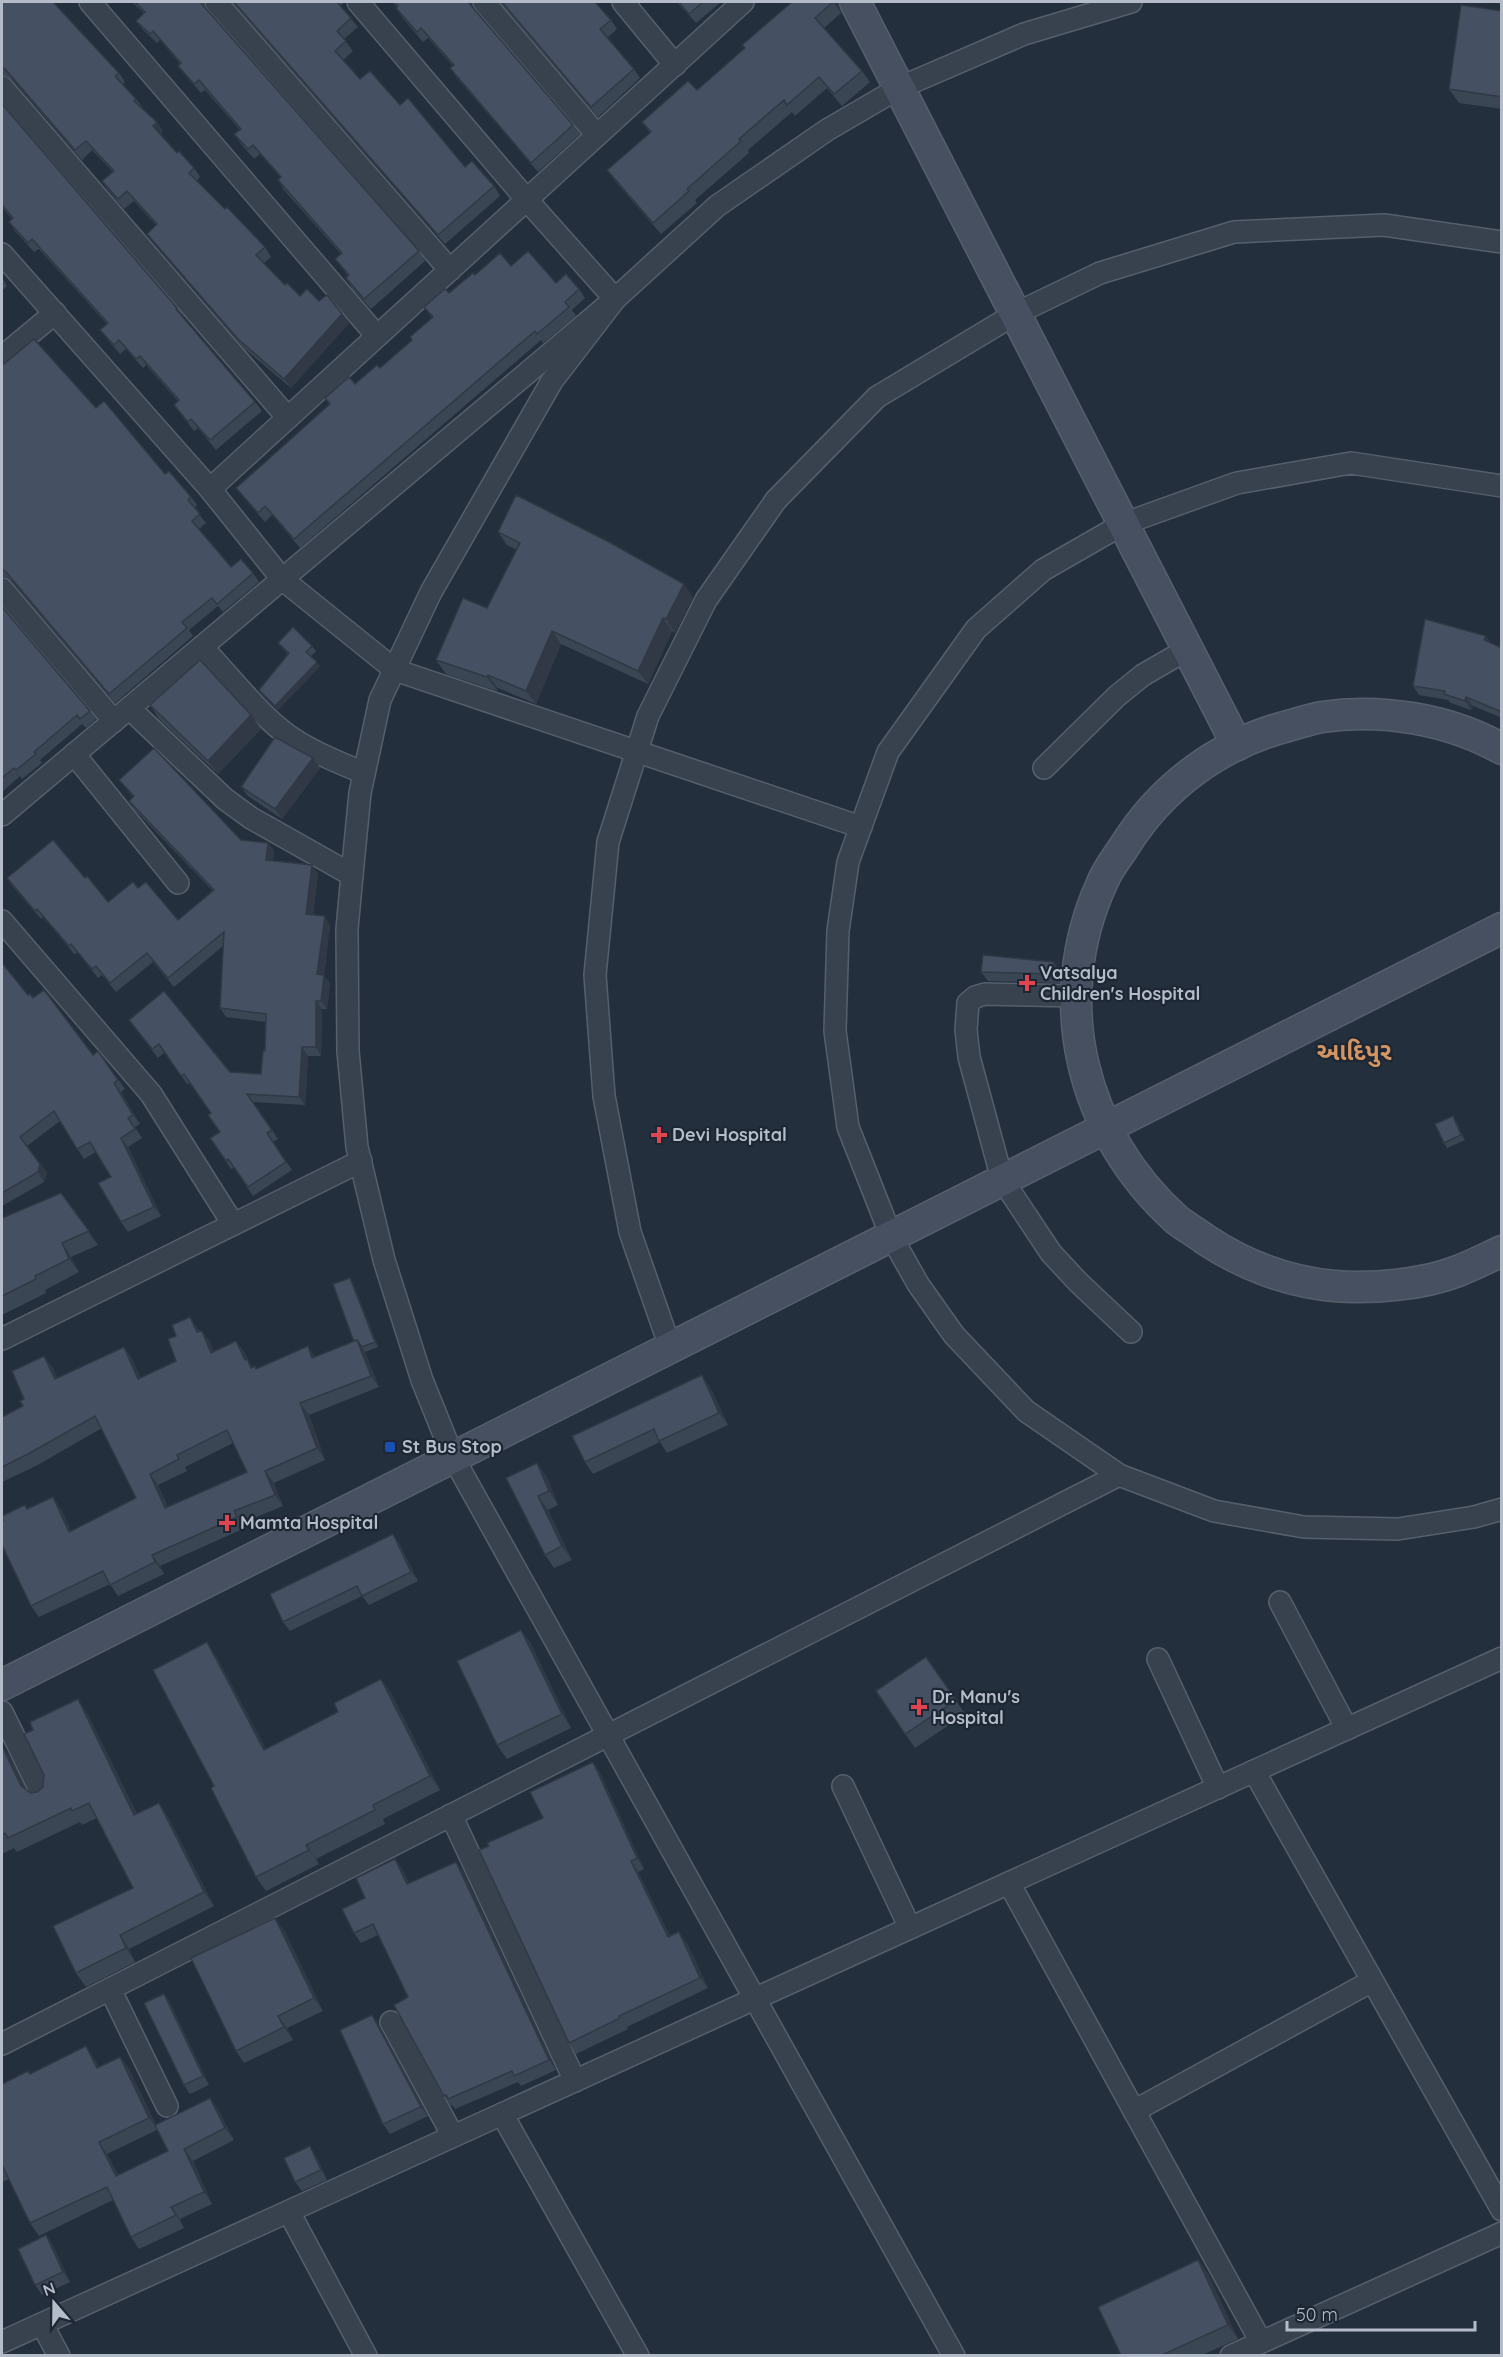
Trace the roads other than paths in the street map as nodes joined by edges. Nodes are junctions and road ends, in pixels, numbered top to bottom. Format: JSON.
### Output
{"nodes":[{"id":1,"x":90,"y":2,"type":"edge"},
{"id":2,"x":216,"y":2,"type":"edge"},
{"id":3,"x":358,"y":2,"type":"edge"},
{"id":4,"x":484,"y":2,"type":"edge"},
{"id":5,"x":623,"y":2,"type":"edge"},
{"id":6,"x":743,"y":2,"type":"edge"},
{"id":7,"x":855,"y":2,"type":"edge"},
{"id":8,"x":1131,"y":2,"type":"edge"},
{"id":9,"x":675,"y":64,"type":"junction"},
{"id":10,"x":2,"y":87,"type":"edge"},
{"id":11,"x":899,"y":88,"type":"junction"},
{"id":12,"x":597,"y":135,"type":"junction"},
{"id":13,"x":526,"y":200,"type":"junction"},
{"id":14,"x":1502,"y":242,"type":"edge"},
{"id":15,"x":2,"y":254,"type":"edge"},
{"id":16,"x":450,"y":270,"type":"junction"},
{"id":17,"x":615,"y":300,"type":"junction"},
{"id":18,"x":55,"y":313,"type":"junction"},
{"id":19,"x":1015,"y":314,"type":"junction"},
{"id":20,"x":377,"y":336,"type":"junction"},
{"id":21,"x":2,"y":357,"type":"edge"},
{"id":22,"x":288,"y":418,"type":"junction"},
{"id":23,"x":1502,"y":486,"type":"edge"},
{"id":24,"x":210,"y":489,"type":"junction"},
{"id":25,"x":1123,"y":524,"type":"junction"},
{"id":26,"x":282,"y":579,"type":"junction"},
{"id":27,"x":2,"y":589,"type":"edge"},
{"id":28,"x":202,"y":646,"type":"junction"},
{"id":29,"x":1188,"y":649,"type":"junction"},
{"id":30,"x":395,"y":670,"type":"junction"},
{"id":31,"x":121,"y":714,"type":"junction"},
{"id":32,"x":1238,"y":745,"type":"junction"},
{"id":33,"x":1502,"y":749,"type":"edge"},
{"id":34,"x":637,"y":751,"type":"junction"},
{"id":35,"x":74,"y":754,"type":"junction"},
{"id":36,"x":1044,"y":768,"type":"dead end"},
{"id":37,"x":364,"y":773,"type":"junction"},
{"id":38,"x":2,"y":815,"type":"edge"},
{"id":39,"x":861,"y":827,"type":"junction"},
{"id":40,"x":352,"y":875,"type":"junction"},
{"id":41,"x":178,"y":883,"type":"dead end"},
{"id":42,"x":2,"y":921,"type":"edge"},
{"id":43,"x":1502,"y":928,"type":"edge"},
{"id":44,"x":1502,"y":949,"type":"edge"},
{"id":45,"x":1077,"y":996,"type":"junction"},
{"id":46,"x":1109,"y":1136,"type":"junction"},
{"id":47,"x":361,"y":1161,"type":"junction"},
{"id":48,"x":1007,"y":1187,"type":"junction"},
{"id":49,"x":234,"y":1224,"type":"junction"},
{"id":50,"x":896,"y":1244,"type":"junction"},
{"id":51,"x":1502,"y":1251,"type":"edge"},
{"id":52,"x":1131,"y":1332,"type":"dead end"},
{"id":53,"x":2,"y":1339,"type":"edge"},
{"id":54,"x":670,"y":1347,"type":"junction"},
{"id":55,"x":458,"y":1465,"type":"junction"},
{"id":56,"x":1119,"y":1475,"type":"junction"},
{"id":57,"x":1502,"y":1509,"type":"edge"},
{"id":58,"x":1280,"y":1602,"type":"dead end"},
{"id":59,"x":1158,"y":1659,"type":"dead end"},
{"id":60,"x":1500,"y":1661,"type":"edge"},
{"id":61,"x":2,"y":1685,"type":"edge"},
{"id":62,"x":2,"y":1706,"type":"edge"},
{"id":63,"x":2,"y":1712,"type":"edge"},
{"id":64,"x":1347,"y":1729,"type":"junction"},
{"id":65,"x":609,"y":1735,"type":"junction"},
{"id":66,"x":1254,"y":1771,"type":"junction"},
{"id":67,"x":843,"y":1786,"type":"dead end"},
{"id":68,"x":1218,"y":1788,"type":"junction"},
{"id":69,"x":42,"y":1794,"type":"edge"},
{"id":70,"x":451,"y":1815,"type":"junction"},
{"id":71,"x":1009,"y":1883,"type":"junction"},
{"id":72,"x":910,"y":1928,"type":"junction"},
{"id":73,"x":1372,"y":1981,"type":"junction"},
{"id":74,"x":110,"y":1989,"type":"junction"},
{"id":75,"x":756,"y":1998,"type":"junction"},
{"id":76,"x":391,"y":2022,"type":"dead end"},
{"id":77,"x":2,"y":2044,"type":"edge"},
{"id":78,"x":575,"y":2081,"type":"junction"},
{"id":79,"x":167,"y":2106,"type":"dead end"},
{"id":80,"x":1134,"y":2111,"type":"junction"},
{"id":81,"x":501,"y":2114,"type":"junction"},
{"id":82,"x":453,"y":2136,"type":"junction"},
{"id":83,"x":1502,"y":2210,"type":"edge"},
{"id":84,"x":289,"y":2212,"type":"junction"},
{"id":85,"x":1502,"y":2233,"type":"edge"},
{"id":86,"x":42,"y":2324,"type":"junction"},
{"id":87,"x":2,"y":2342,"type":"edge"},
{"id":88,"x":1261,"y":2342,"type":"junction"},
{"id":89,"x":59,"y":2355,"type":"edge"},
{"id":90,"x":366,"y":2355,"type":"edge"},
{"id":91,"x":638,"y":2355,"type":"edge"},
{"id":92,"x":954,"y":2355,"type":"edge"},
{"id":93,"x":1231,"y":2355,"type":"edge"}],
"edges":[{"from":1,"to":20,"type":"street"},
{"from":2,"to":16,"type":"street"},
{"from":3,"to":13,"type":"street"},
{"from":4,"to":12,"type":"street"},
{"from":5,"to":9,"type":"street"},
{"from":6,"to":9,"type":"street"},
{"from":7,"to":11,"type":"main road"},
{"from":8,"to":11,"type":"street"},
{"from":9,"to":12,"type":"street"},
{"from":10,"to":22,"type":"street"},
{"from":11,"to":17,"type":"street"},
{"from":11,"to":19,"type":"main road"},
{"from":12,"to":13,"type":"street"},
{"from":13,"to":16,"type":"street"},
{"from":13,"to":17,"type":"street"},
{"from":14,"to":19,"type":"street"},
{"from":15,"to":18,"type":"street"},
{"from":16,"to":20,"type":"street"},
{"from":17,"to":26,"type":"street"},
{"from":17,"to":30,"type":"street"},
{"from":18,"to":21,"type":"street"},
{"from":18,"to":24,"type":"street"},
{"from":19,"to":25,"type":"main road"},
{"from":19,"to":34,"type":"street"},
{"from":20,"to":22,"type":"street"},
{"from":22,"to":24,"type":"street"},
{"from":23,"to":25,"type":"street"},
{"from":24,"to":26,"type":"street"},
{"from":25,"to":29,"type":"main road"},
{"from":25,"to":39,"type":"street"},
{"from":26,"to":28,"type":"street"},
{"from":26,"to":30,"type":"street"},
{"from":27,"to":31,"type":"street"},
{"from":28,"to":31,"type":"street"},
{"from":28,"to":37,"type":"street"},
{"from":29,"to":32,"type":"main road"},
{"from":29,"to":36,"type":"street"},
{"from":30,"to":34,"type":"street"},
{"from":30,"to":37,"type":"street"},
{"from":31,"to":35,"type":"street"},
{"from":31,"to":40,"type":"street"},
{"from":32,"to":33,"type":"main road"},
{"from":32,"to":45,"type":"main road"},
{"from":34,"to":39,"type":"street"},
{"from":34,"to":54,"type":"street"},
{"from":35,"to":38,"type":"street"},
{"from":35,"to":41,"type":"street"},
{"from":37,"to":40,"type":"street"},
{"from":39,"to":50,"type":"street"},
{"from":40,"to":47,"type":"street"},
{"from":42,"to":49,"type":"street"},
{"from":43,"to":46,"type":"main road"},
{"from":44,"to":46,"type":"main road"},
{"from":45,"to":46,"type":"main road"},
{"from":45,"to":48,"type":"street"},
{"from":46,"to":48,"type":"main road"},
{"from":46,"to":51,"type":"main road"},
{"from":47,"to":49,"type":"street"},
{"from":47,"to":55,"type":"street"},
{"from":48,"to":50,"type":"main road"},
{"from":48,"to":52,"type":"street"},
{"from":49,"to":53,"type":"street"},
{"from":50,"to":54,"type":"main road"},
{"from":50,"to":55,"type":"main road"},
{"from":50,"to":56,"type":"street"},
{"from":54,"to":55,"type":"main road"},
{"from":55,"to":61,"type":"main road"},
{"from":55,"to":62,"type":"main road"},
{"from":55,"to":65,"type":"street"},
{"from":56,"to":57,"type":"street"},
{"from":56,"to":65,"type":"street"},
{"from":58,"to":64,"type":"street"},
{"from":59,"to":68,"type":"street"},
{"from":60,"to":64,"type":"street"},
{"from":63,"to":69,"type":"street"},
{"from":64,"to":66,"type":"street"},
{"from":65,"to":70,"type":"street"},
{"from":65,"to":75,"type":"street"},
{"from":66,"to":68,"type":"street"},
{"from":66,"to":73,"type":"street"},
{"from":67,"to":72,"type":"street"},
{"from":68,"to":71,"type":"street"},
{"from":70,"to":74,"type":"street"},
{"from":70,"to":78,"type":"street"},
{"from":71,"to":72,"type":"street"},
{"from":71,"to":80,"type":"street"},
{"from":72,"to":75,"type":"street"},
{"from":73,"to":80,"type":"street"},
{"from":73,"to":83,"type":"street"},
{"from":74,"to":77,"type":"street"},
{"from":74,"to":79,"type":"street"},
{"from":75,"to":78,"type":"street"},
{"from":75,"to":92,"type":"street"},
{"from":76,"to":82,"type":"street"},
{"from":78,"to":81,"type":"street"},
{"from":80,"to":88,"type":"street"},
{"from":81,"to":82,"type":"street"},
{"from":81,"to":91,"type":"street"},
{"from":82,"to":84,"type":"street"},
{"from":84,"to":86,"type":"street"},
{"from":84,"to":90,"type":"street"},
{"from":85,"to":88,"type":"street"},
{"from":86,"to":87,"type":"street"},
{"from":86,"to":89,"type":"street"},
{"from":88,"to":93,"type":"street"}]}
